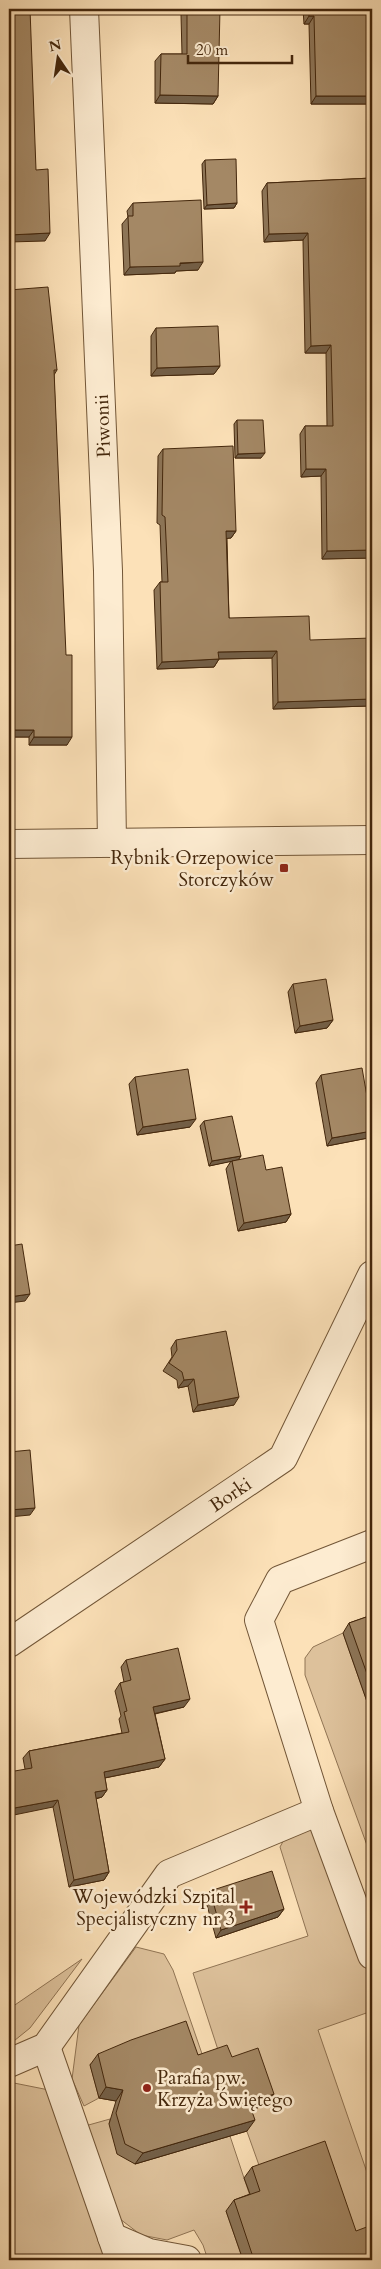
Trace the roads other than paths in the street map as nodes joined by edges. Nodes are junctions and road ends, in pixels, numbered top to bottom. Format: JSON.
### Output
{"nodes":[{"id":1,"x":84,"y":9,"type":"edge"},
{"id":2,"x":372,"y":840,"type":"edge"},
{"id":3,"x":112,"y":843,"type":"junction"},
{"id":4,"x":9,"y":844,"type":"edge"},
{"id":5,"x":372,"y":1275,"type":"edge"},
{"id":6,"x":372,"y":1544,"type":"edge"},
{"id":7,"x":9,"y":1643,"type":"edge"},
{"id":8,"x":319,"y":1811,"type":"junction"},
{"id":9,"x":372,"y":1955,"type":"edge"},
{"id":10,"x":46,"y":2047,"type":"junction"},
{"id":11,"x":9,"y":2063,"type":"edge"},
{"id":12,"x":116,"y":2249,"type":"edge"},
{"id":13,"x":187,"y":2260,"type":"edge"}],
"edges":[{"from":1,"to":3,"type":"street","name":"Piwonii"},
{"from":2,"to":3,"type":"street"},
{"from":3,"to":4,"type":"street"},
{"from":5,"to":7,"type":"street","name":"Borki"},
{"from":6,"to":8,"type":"street"},
{"from":8,"to":9,"type":"street"},
{"from":8,"to":10,"type":"street"},
{"from":10,"to":11,"type":"street"},
{"from":10,"to":12,"type":"street"},
{"from":12,"to":13,"type":"street"}]}
